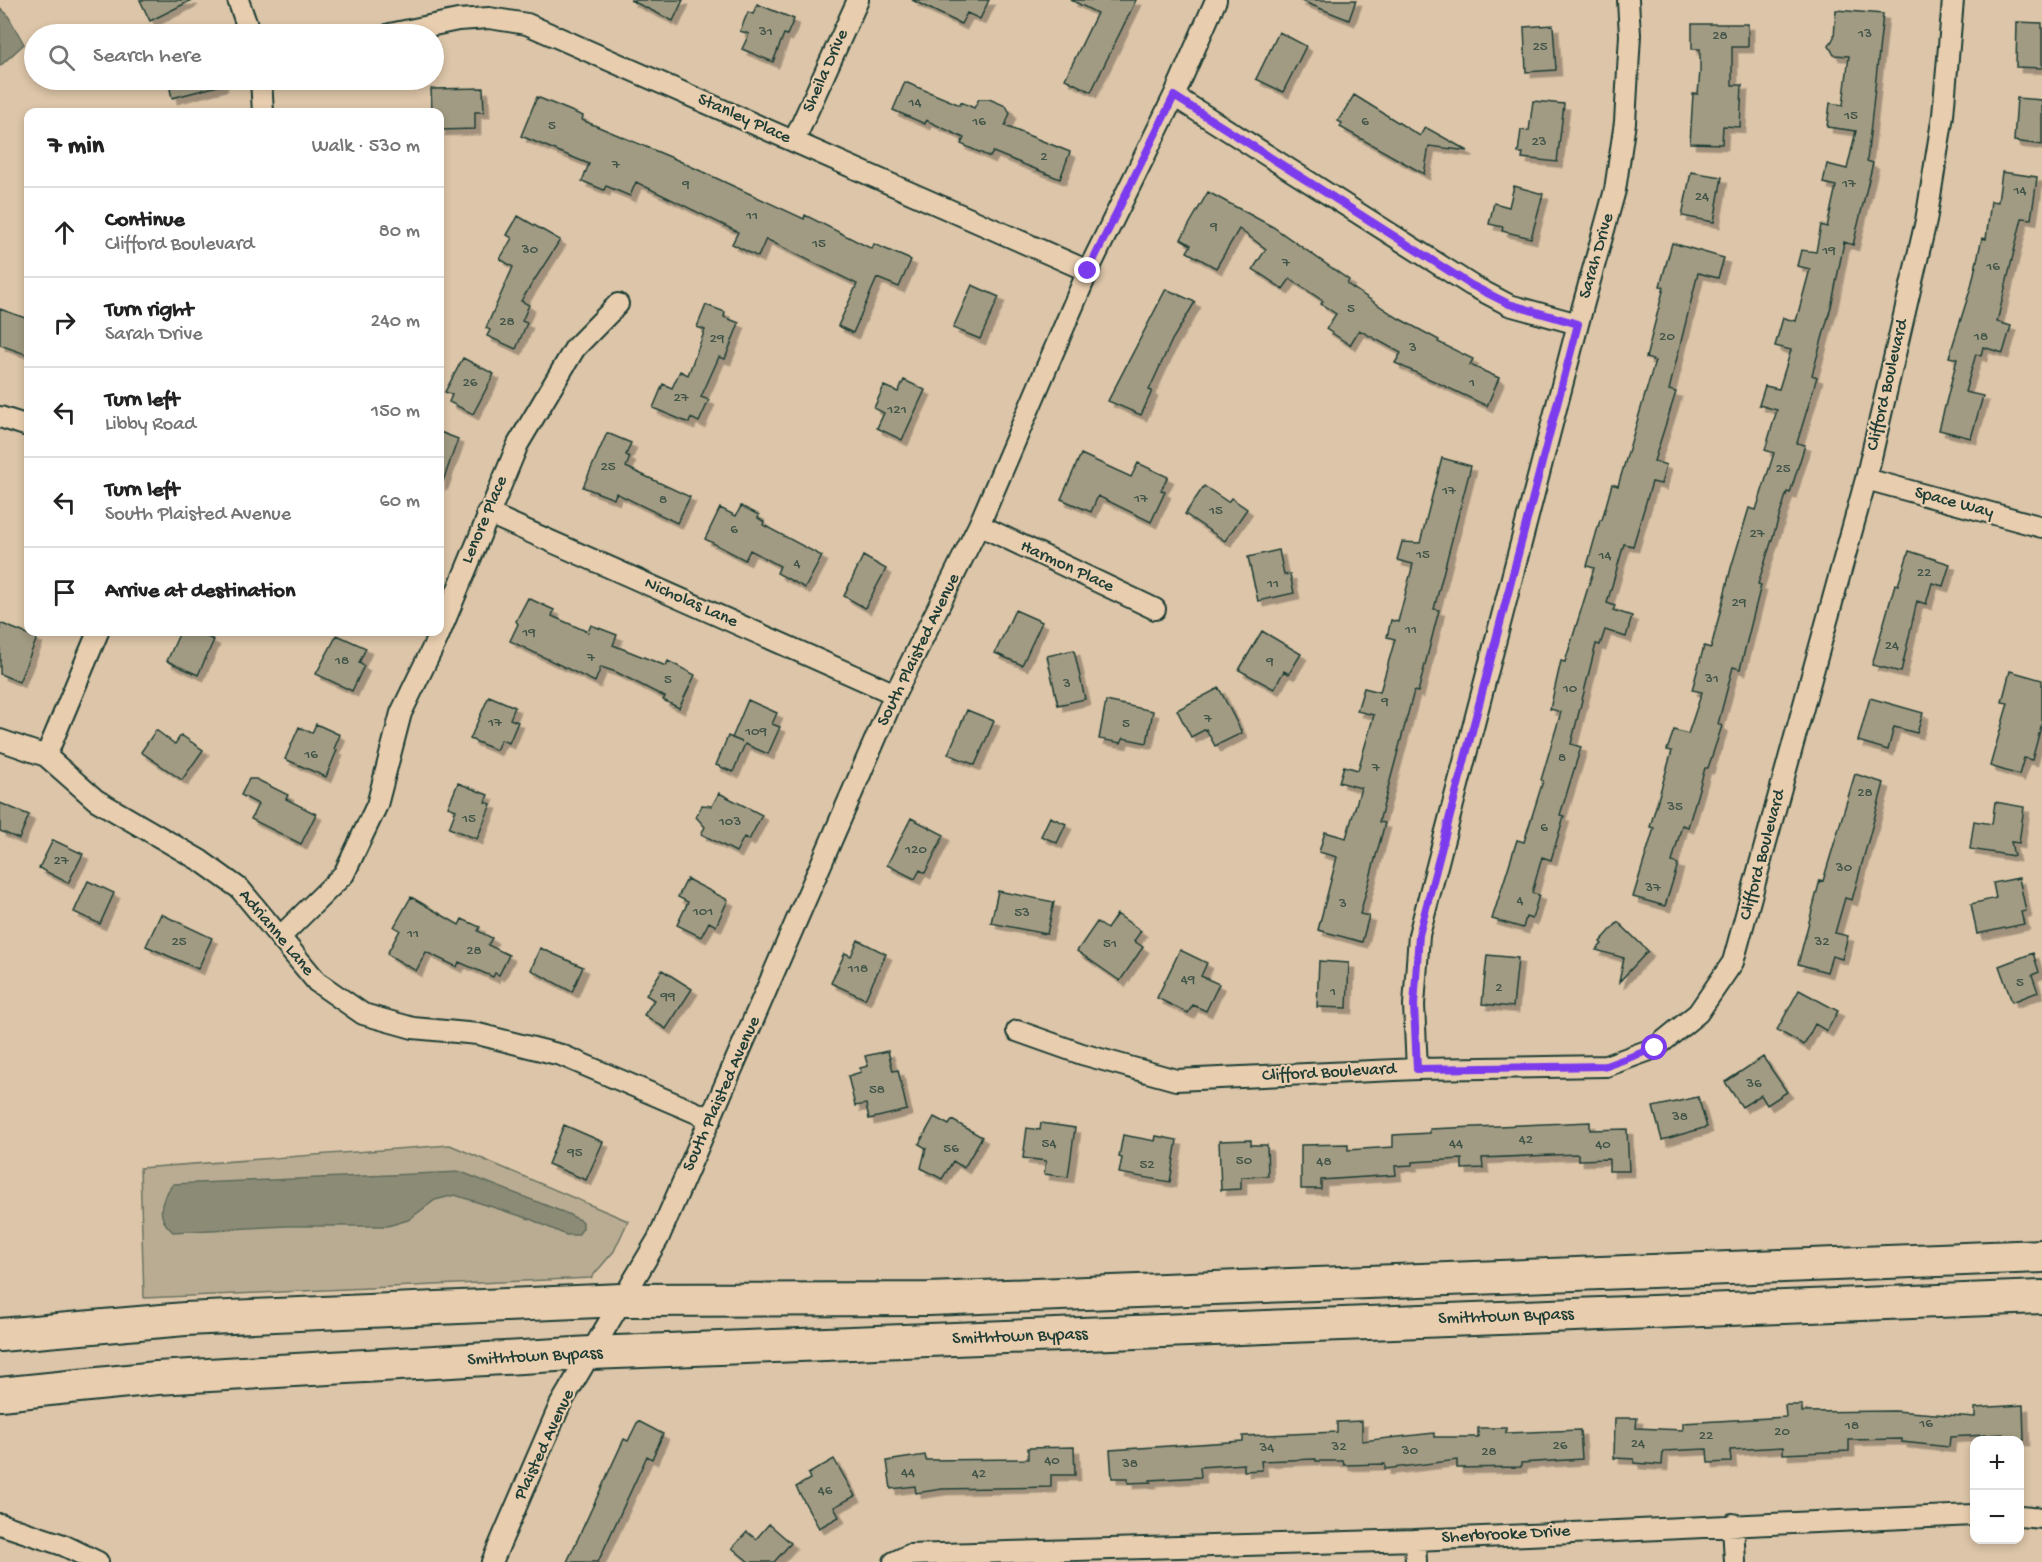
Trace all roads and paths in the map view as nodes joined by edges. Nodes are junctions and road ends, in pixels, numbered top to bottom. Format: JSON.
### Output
{"nodes":[{"id":1,"x":238,"y":0,"type":"edge"},
{"id":2,"x":858,"y":0,"type":"edge"},
{"id":3,"x":1216,"y":0,"type":"edge"},
{"id":4,"x":1628,"y":0,"type":"edge"},
{"id":5,"x":1953,"y":0,"type":"edge"},
{"id":6,"x":246,"y":24,"type":"edge"},
{"id":7,"x":439,"y":24,"type":"edge"},
{"id":8,"x":262,"y":90,"type":"edge"},
{"id":9,"x":1174,"y":96,"type":"junction"},
{"id":10,"x":263,"y":108,"type":"edge"},
{"id":11,"x":794,"y":141,"type":"junction"},
{"id":12,"x":1088,"y":271,"type":"junction"},
{"id":13,"x":618,"y":304,"type":"dead end"},
{"id":14,"x":1578,"y":324,"type":"junction"},
{"id":15,"x":0,"y":417,"type":"edge"},
{"id":16,"x":24,"y":425,"type":"edge"},
{"id":17,"x":1866,"y":479,"type":"junction"},
{"id":18,"x":487,"y":513,"type":"junction"},
{"id":19,"x":979,"y":525,"type":"junction"},
{"id":20,"x":2042,"y":527,"type":"edge"},
{"id":21,"x":1155,"y":609,"type":"dead end"},
{"id":22,"x":444,"y":622,"type":"edge"},
{"id":23,"x":96,"y":636,"type":"edge"},
{"id":24,"x":438,"y":636,"type":"edge"},
{"id":25,"x":896,"y":694,"type":"junction"},
{"id":26,"x":0,"y":740,"type":"edge"},
{"id":27,"x":46,"y":756,"type":"junction"},
{"id":28,"x":280,"y":936,"type":"junction"},
{"id":29,"x":1017,"y":1031,"type":"dead end"},
{"id":30,"x":1417,"y":1069,"type":"junction"},
{"id":31,"x":711,"y":1119,"type":"junction"},
{"id":32,"x":2042,"y":1256,"type":"edge"},
{"id":33,"x":2042,"y":1297,"type":"edge"},
{"id":34,"x":622,"y":1300,"type":"junction"},
{"id":35,"x":0,"y":1335,"type":"edge"},
{"id":36,"x":591,"y":1353,"type":"junction"},
{"id":37,"x":0,"y":1394,"type":"edge"},
{"id":38,"x":1970,"y":1515,"type":"edge"},
{"id":39,"x":2024,"y":1516,"type":"edge"},
{"id":40,"x":2042,"y":1518,"type":"edge"},
{"id":41,"x":0,"y":1524,"type":"edge"},
{"id":42,"x":1733,"y":1524,"type":"junction"},
{"id":43,"x":1415,"y":1540,"type":"junction"},
{"id":44,"x":98,"y":1562,"type":"edge"},
{"id":45,"x":492,"y":1562,"type":"edge"},
{"id":46,"x":894,"y":1562,"type":"edge"},
{"id":47,"x":1416,"y":1562,"type":"edge"},
{"id":48,"x":1735,"y":1562,"type":"edge"}],
"edges":[{"from":1,"to":6,"type":"street"},
{"from":2,"to":11,"type":"street","name":"Sheila Drive"},
{"from":3,"to":9,"type":"street","name":"South Plaisted Avenue"},
{"from":4,"to":14,"type":"street","name":"Sarah Drive"},
{"from":5,"to":17,"type":"street","name":"Clifford Boulevard"},
{"from":7,"to":11,"type":"street","name":"Stanley Place"},
{"from":8,"to":10,"type":"street"},
{"from":9,"to":12,"type":"street","name":"South Plaisted Avenue"},
{"from":9,"to":14,"type":"street"},
{"from":11,"to":12,"type":"street","name":"Stanley Place"},
{"from":12,"to":19,"type":"street","name":"South Plaisted Avenue"},
{"from":13,"to":18,"type":"street","name":"Lenore Place"},
{"from":14,"to":30,"type":"street","name":"Sarah Drive"},
{"from":15,"to":16,"type":"street"},
{"from":17,"to":20,"type":"street","name":"Space Way"},
{"from":17,"to":30,"type":"street","name":"Clifford Boulevard"},
{"from":18,"to":22,"type":"street","name":"Lenore Place"},
{"from":18,"to":25,"type":"street","name":"Nicholas Lane"},
{"from":19,"to":21,"type":"street","name":"Harmon Place"},
{"from":19,"to":25,"type":"street","name":"South Plaisted Avenue"},
{"from":23,"to":27,"type":"street"},
{"from":24,"to":28,"type":"street","name":"Lenore Place"},
{"from":25,"to":31,"type":"street","name":"South Plaisted Avenue"},
{"from":26,"to":27,"type":"street","name":"Adrianne Lane"},
{"from":27,"to":28,"type":"street","name":"Adrianne Lane"},
{"from":28,"to":31,"type":"street","name":"Adrianne Lane"},
{"from":29,"to":30,"type":"street","name":"Clifford Boulevard"},
{"from":31,"to":34,"type":"street","name":"South Plaisted Avenue"},
{"from":32,"to":34,"type":"highway"},
{"from":33,"to":36,"type":"highway","name":"Smithtown Bypass"},
{"from":34,"to":35,"type":"highway"},
{"from":34,"to":36,"type":"street","name":"Plaisted Avenue"},
{"from":36,"to":37,"type":"highway","name":"Smithtown Bypass"},
{"from":36,"to":45,"type":"street","name":"Plaisted Avenue"},
{"from":38,"to":42,"type":"street","name":"Sherbrooke Drive"},
{"from":39,"to":40,"type":"street"},
{"from":41,"to":44,"type":"street"},
{"from":42,"to":43,"type":"street","name":"Sherbrooke Drive"},
{"from":42,"to":48,"type":"street"},
{"from":43,"to":46,"type":"street","name":"Sherbrooke Drive"},
{"from":43,"to":47,"type":"street"}]}
